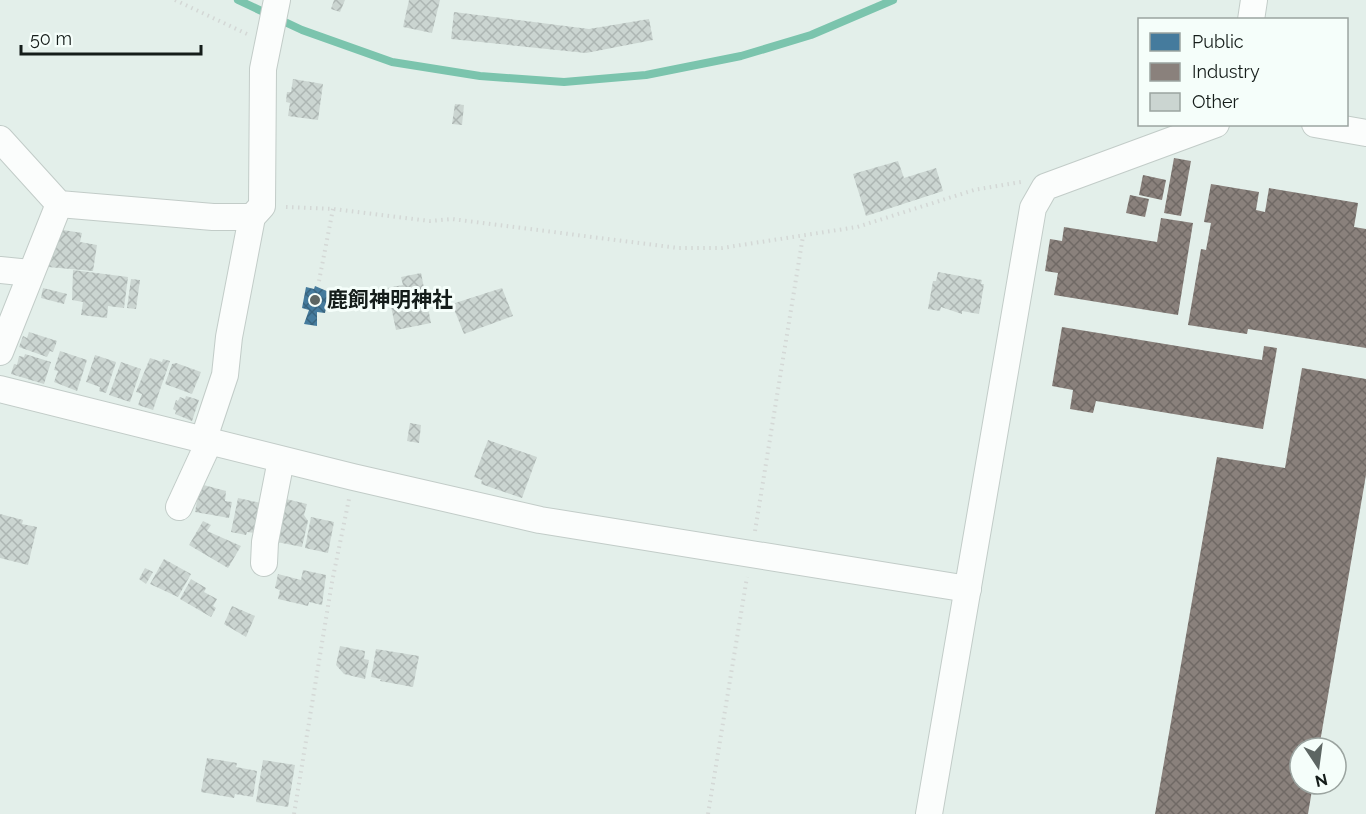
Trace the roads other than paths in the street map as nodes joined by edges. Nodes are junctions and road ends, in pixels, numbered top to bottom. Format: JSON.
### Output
{"nodes":[{"id":1,"x":277,"y":0,"type":"edge"},
{"id":2,"x":1254,"y":0,"type":"edge"},
{"id":3,"x":1251,"y":18,"type":"edge"},
{"id":4,"x":1211,"y":126,"type":"edge"},
{"id":5,"x":1325,"y":126,"type":"edge"},
{"id":6,"x":1366,"y":134,"type":"edge"},
{"id":7,"x":0,"y":139,"type":"edge"},
{"id":8,"x":59,"y":204,"type":"junction"},
{"id":9,"x":257,"y":212,"type":"junction"},
{"id":10,"x":0,"y":270,"type":"edge"},
{"id":11,"x":30,"y":273,"type":"junction"},
{"id":12,"x":0,"y":352,"type":"edge"},
{"id":13,"x":0,"y":389,"type":"edge"},
{"id":14,"x":206,"y":442,"type":"junction"},
{"id":15,"x":281,"y":460,"type":"junction"},
{"id":16,"x":179,"y":507,"type":"dead end"},
{"id":17,"x":264,"y":563,"type":"dead end"},
{"id":18,"x":968,"y":589,"type":"junction"},
{"id":19,"x":929,"y":814,"type":"edge"}],
"edges":[{"from":1,"to":9,"type":"street"},
{"from":2,"to":3,"type":"street"},
{"from":4,"to":18,"type":"street"},
{"from":5,"to":6,"type":"street"},
{"from":7,"to":8,"type":"street"},
{"from":8,"to":9,"type":"street"},
{"from":8,"to":11,"type":"street"},
{"from":9,"to":14,"type":"street"},
{"from":10,"to":11,"type":"street"},
{"from":11,"to":12,"type":"street"},
{"from":13,"to":14,"type":"street"},
{"from":14,"to":15,"type":"street"},
{"from":14,"to":16,"type":"street"},
{"from":15,"to":17,"type":"street"},
{"from":15,"to":18,"type":"street"},
{"from":18,"to":19,"type":"street"}]}
